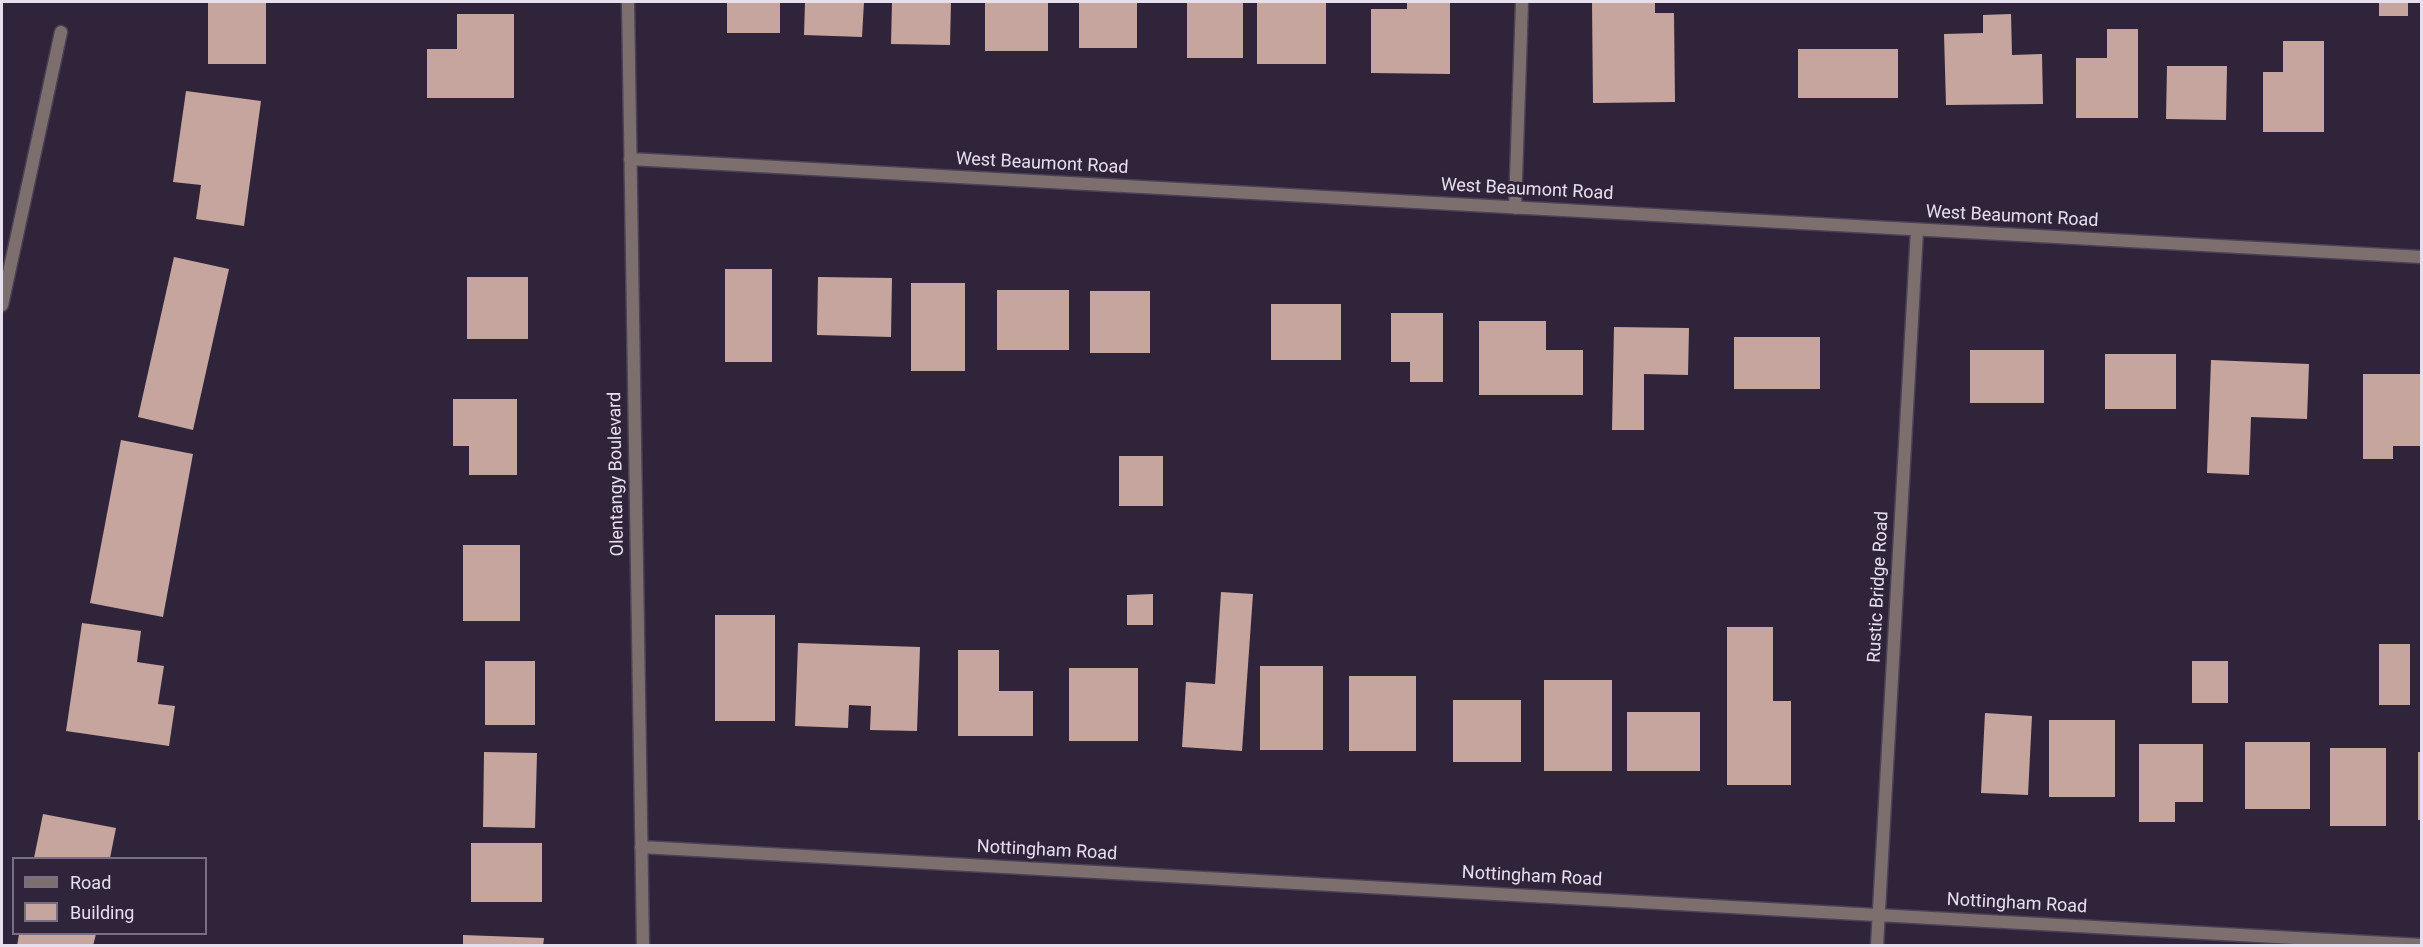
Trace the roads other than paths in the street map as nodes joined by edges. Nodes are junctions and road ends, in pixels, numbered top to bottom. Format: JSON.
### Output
{"nodes":[{"id":1,"x":628,"y":2,"type":"edge"},
{"id":2,"x":1522,"y":2,"type":"edge"},
{"id":3,"x":61,"y":32,"type":"dead end"},
{"id":4,"x":630,"y":159,"type":"junction"},
{"id":5,"x":1515,"y":208,"type":"junction"},
{"id":6,"x":1917,"y":230,"type":"junction"},
{"id":7,"x":2421,"y":258,"type":"edge"},
{"id":8,"x":2,"y":305,"type":"edge"},
{"id":9,"x":641,"y":847,"type":"junction"},
{"id":10,"x":1879,"y":915,"type":"junction"},
{"id":11,"x":643,"y":945,"type":"edge"},
{"id":12,"x":1878,"y":945,"type":"edge"},
{"id":13,"x":2421,"y":945,"type":"edge"}],
"edges":[{"from":1,"to":4,"type":"street","name":"Olentangy Boulevard"},
{"from":2,"to":5,"type":"street"},
{"from":3,"to":8,"type":"street"},
{"from":4,"to":5,"type":"street","name":"West Beaumont Road"},
{"from":4,"to":9,"type":"street","name":"Olentangy Boulevard"},
{"from":5,"to":6,"type":"street","name":"West Beaumont Road"},
{"from":6,"to":7,"type":"street","name":"West Beaumont Road"},
{"from":6,"to":10,"type":"street","name":"Rustic Bridge Road"},
{"from":9,"to":10,"type":"street","name":"Nottingham Road"},
{"from":9,"to":11,"type":"street","name":"Olentangy Boulevard"},
{"from":10,"to":12,"type":"street","name":"Rustic Bridge Road"},
{"from":10,"to":13,"type":"street","name":"Nottingham Road"}]}
